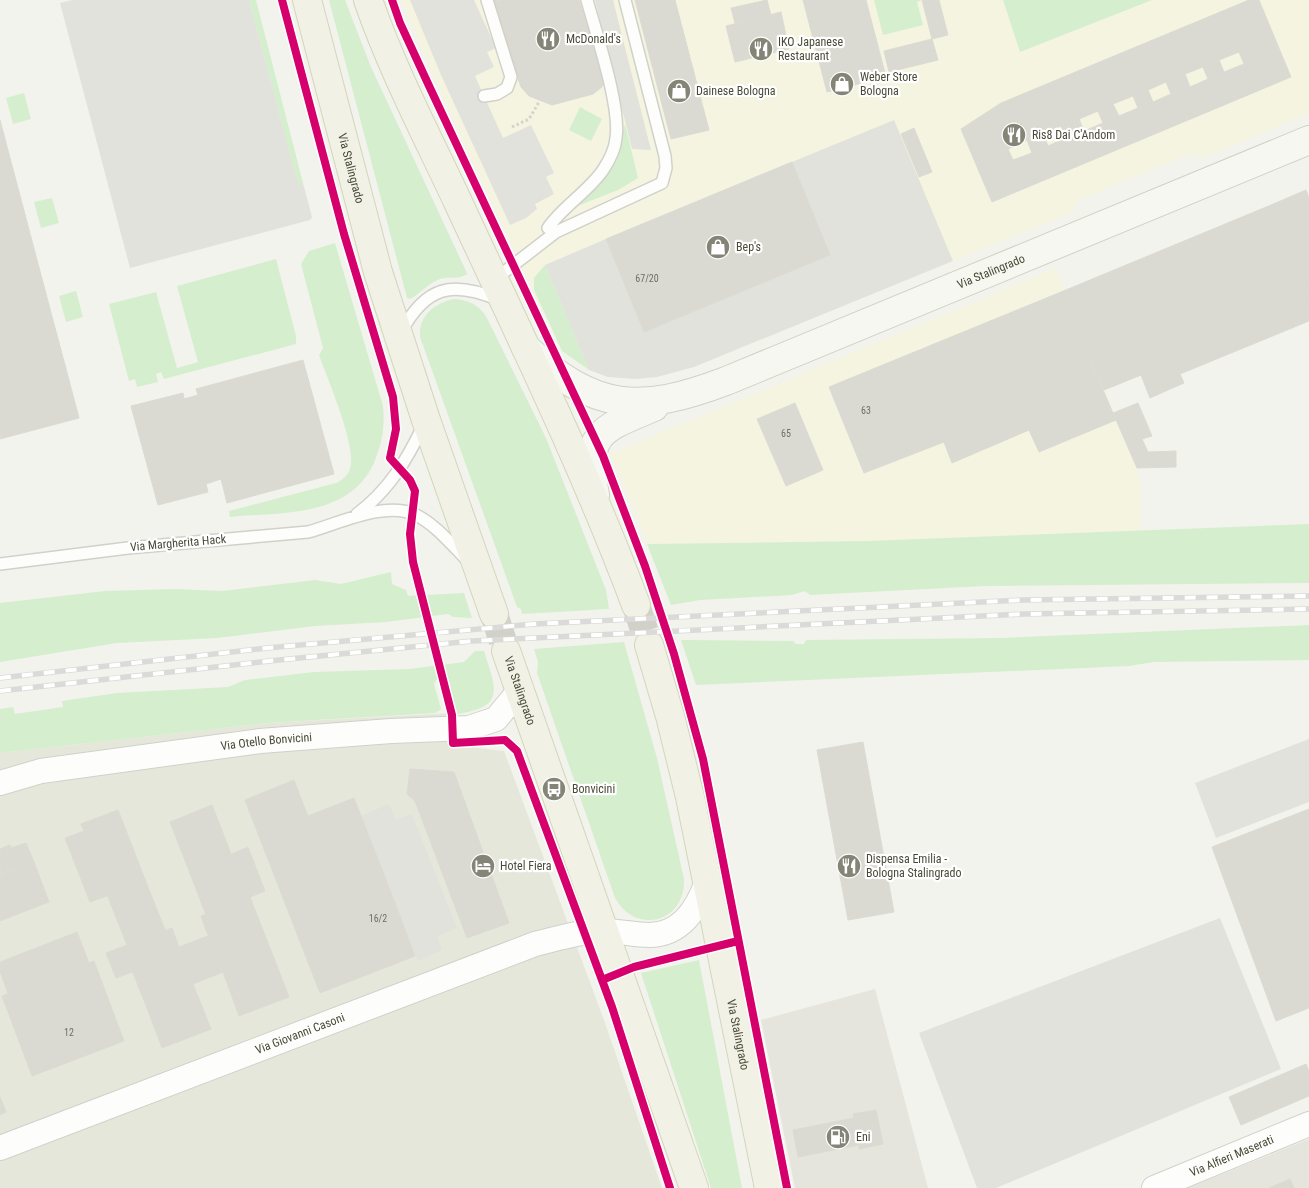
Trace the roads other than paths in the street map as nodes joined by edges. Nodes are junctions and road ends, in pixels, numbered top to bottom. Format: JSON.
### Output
{"nodes":[{"id":1,"x":307,"y":0,"type":"edge"},
{"id":2,"x":368,"y":0,"type":"edge"},
{"id":3,"x":487,"y":0,"type":"edge"},
{"id":4,"x":587,"y":0,"type":"edge"},
{"id":5,"x":625,"y":0,"type":"edge"},
{"id":6,"x":484,"y":96,"type":"dead end"},
{"id":7,"x":1309,"y":140,"type":"edge"},
{"id":8,"x":548,"y":228,"type":"dead end"},
{"id":9,"x":499,"y":292,"type":"junction"},
{"id":10,"x":398,"y":336,"type":"junction"},
{"id":11,"x":526,"y":348,"type":"junction"},
{"id":12,"x":672,"y":399,"type":"junction"},
{"id":13,"x":426,"y":420,"type":"junction"},
{"id":14,"x":597,"y":504,"type":"junction"},
{"id":15,"x":354,"y":517,"type":"junction"},
{"id":16,"x":0,"y":564,"type":"edge"},
{"id":17,"x":480,"y":575,"type":"junction"},
{"id":18,"x":636,"y":605,"type":"tunnel mouth"},
{"id":19,"x":494,"y":614,"type":"tunnel mouth"},
{"id":20,"x":649,"y":645,"type":"tunnel mouth"},
{"id":21,"x":506,"y":651,"type":"tunnel mouth"},
{"id":22,"x":520,"y":690,"type":"junction"},
{"id":23,"x":0,"y":782,"type":"edge"},
{"id":24,"x":707,"y":881,"type":"junction"},
{"id":25,"x":602,"y":930,"type":"junction"},
{"id":26,"x":1309,"y":1124,"type":"edge"},
{"id":27,"x":0,"y":1148,"type":"edge"},
{"id":28,"x":694,"y":1188,"type":"edge"},
{"id":29,"x":769,"y":1188,"type":"edge"},
{"id":30,"x":1154,"y":1188,"type":"edge"}],
"edges":[{"from":1,"to":10,"type":"main road","name":"Via Stalingrado"},
{"from":2,"to":9,"type":"main road","name":"Via Stalingrado"},
{"from":3,"to":6,"type":"lane"},
{"from":4,"to":8,"type":"lane"},
{"from":5,"to":9,"type":"lane"},
{"from":7,"to":12,"type":"street","name":"Via Stalingrado"},
{"from":9,"to":10,"type":"lane"},
{"from":9,"to":11,"type":"main road","name":"Via Stalingrado"},
{"from":10,"to":13,"type":"main road","name":"Via Stalingrado"},
{"from":11,"to":12,"type":"street","name":"Via Stalingrado"},
{"from":11,"to":14,"type":"main road","name":"Via Stalingrado"},
{"from":12,"to":14,"type":"street","name":"Via Stalingrado"},
{"from":13,"to":15,"type":"lane","name":"Via Margherita Hack"},
{"from":13,"to":17,"type":"main road","name":"Via Stalingrado"},
{"from":14,"to":18,"type":"main road","name":"Via Stalingrado"},
{"from":15,"to":16,"type":"lane","name":"Via Margherita Hack"},
{"from":15,"to":17,"type":"lane","name":"Via Margherita Hack"},
{"from":17,"to":19,"type":"main road","name":"Via Stalingrado"},
{"from":20,"to":24,"type":"main road","name":"Via Stalingrado"},
{"from":21,"to":22,"type":"main road","name":"Via Stalingrado"},
{"from":22,"to":23,"type":"street","name":"Via Otello Bonvicini"},
{"from":22,"to":25,"type":"main road","name":"Via Stalingrado"},
{"from":24,"to":25,"type":"street"},
{"from":24,"to":29,"type":"main road","name":"Via Stalingrado"},
{"from":25,"to":27,"type":"street","name":"Via Giovanni Casoni"},
{"from":25,"to":28,"type":"main road","name":"Via Stalingrado"},
{"from":26,"to":30,"type":"street","name":"Via Alfieri Maserati"}]}
